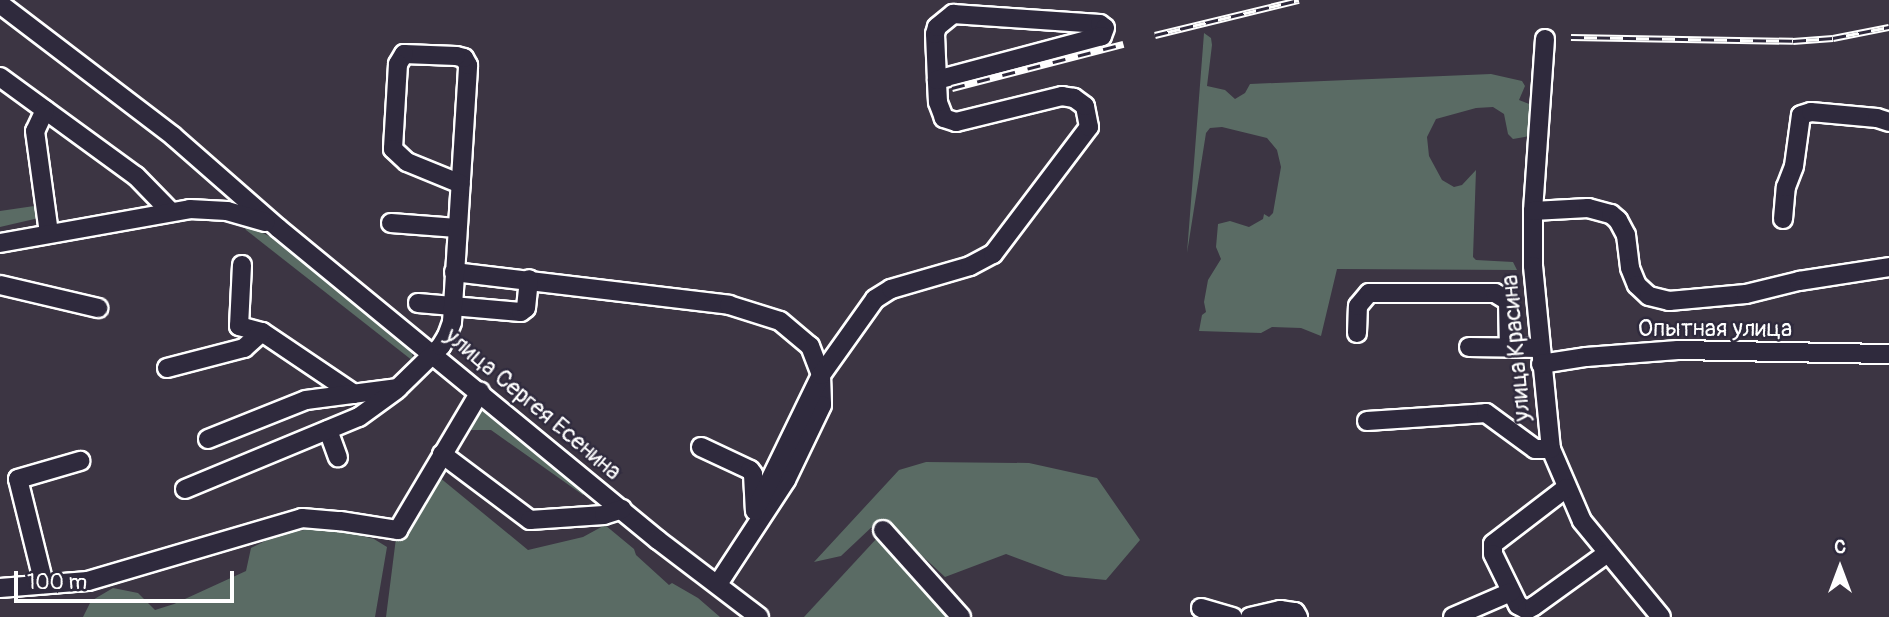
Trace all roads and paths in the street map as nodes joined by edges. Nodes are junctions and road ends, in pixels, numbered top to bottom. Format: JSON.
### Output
{"nodes":[{"id":1,"x":0,"y":4,"type":"edge"},
{"id":2,"x":1545,"y":39,"type":"dead end"},
{"id":3,"x":0,"y":77,"type":"edge"},
{"id":4,"x":937,"y":80,"type":"junction"},
{"id":5,"x":45,"y":110,"type":"junction"},
{"id":6,"x":1889,"y":122,"type":"edge"},
{"id":7,"x":461,"y":184,"type":"junction"},
{"id":8,"x":170,"y":211,"type":"junction"},
{"id":9,"x":1533,"y":211,"type":"junction"},
{"id":10,"x":1783,"y":219,"type":"dead end"},
{"id":11,"x":391,"y":223,"type":"dead end"},
{"id":12,"x":278,"y":228,"type":"junction"},
{"id":13,"x":457,"y":228,"type":"junction"},
{"id":14,"x":50,"y":233,"type":"junction"},
{"id":15,"x":0,"y":243,"type":"edge"},
{"id":16,"x":242,"y":265,"type":"dead end"},
{"id":17,"x":1889,"y":267,"type":"edge"},
{"id":18,"x":454,"y":272,"type":"junction"},
{"id":19,"x":529,"y":279,"type":"junction"},
{"id":20,"x":0,"y":285,"type":"edge"},
{"id":21,"x":418,"y":303,"type":"dead end"},
{"id":22,"x":452,"y":306,"type":"junction"},
{"id":23,"x":98,"y":309,"type":"dead end"},
{"id":24,"x":262,"y":332,"type":"junction"},
{"id":25,"x":1357,"y":333,"type":"dead end"},
{"id":26,"x":1469,"y":347,"type":"dead end"},
{"id":27,"x":1509,"y":348,"type":"junction"},
{"id":28,"x":434,"y":353,"type":"junction"},
{"id":29,"x":1889,"y":354,"type":"edge"},
{"id":30,"x":1540,"y":356,"type":"junction"},
{"id":31,"x":167,"y":368,"type":"dead end"},
{"id":32,"x":821,"y":375,"type":"junction"},
{"id":33,"x":398,"y":388,"type":"junction"},
{"id":34,"x":480,"y":392,"type":"junction"},
{"id":35,"x":354,"y":394,"type":"junction"},
{"id":36,"x":1367,"y":421,"type":"dead end"},
{"id":37,"x":328,"y":429,"type":"junction"},
{"id":38,"x":208,"y":439,"type":"dead end"},
{"id":39,"x":701,"y":447,"type":"dead end"},
{"id":40,"x":1551,"y":449,"type":"junction"},
{"id":41,"x":442,"y":454,"type":"junction"},
{"id":42,"x":338,"y":457,"type":"dead end"},
{"id":43,"x":80,"y":461,"type":"dead end"},
{"id":44,"x":1566,"y":488,"type":"junction"},
{"id":45,"x":185,"y":489,"type":"dead end"},
{"id":46,"x":622,"y":509,"type":"junction"},
{"id":47,"x":758,"y":515,"type":"junction"},
{"id":48,"x":883,"y":530,"type":"dead end"},
{"id":49,"x":1606,"y":554,"type":"junction"},
{"id":50,"x":44,"y":584,"type":"junction"},
{"id":51,"x":718,"y":584,"type":"junction"},
{"id":52,"x":0,"y":588,"type":"edge"},
{"id":53,"x":1511,"y":592,"type":"junction"},
{"id":54,"x":1201,"y":608,"type":"dead end"},
{"id":55,"x":1296,"y":615,"type":"edge"},
{"id":56,"x":758,"y":617,"type":"edge"},
{"id":57,"x":961,"y":617,"type":"edge"},
{"id":58,"x":1233,"y":617,"type":"edge"},
{"id":59,"x":1250,"y":617,"type":"edge"},
{"id":60,"x":1454,"y":617,"type":"edge"},
{"id":61,"x":1661,"y":617,"type":"edge"}],
"edges":[{"from":1,"to":12,"type":"street","name":"улица Сергея Есенина"},
{"from":2,"to":9,"type":"street","name":"улица Красина"},
{"from":3,"to":5,"type":"street"},
{"from":4,"to":4,"type":"street"},
{"from":4,"to":32,"type":"street"},
{"from":5,"to":8,"type":"street"},
{"from":5,"to":14,"type":"street"},
{"from":6,"to":10,"type":"street"},
{"from":7,"to":7,"type":"street"},
{"from":7,"to":13,"type":"street"},
{"from":8,"to":12,"type":"street"},
{"from":8,"to":14,"type":"street"},
{"from":9,"to":17,"type":"street"},
{"from":9,"to":30,"type":"street","name":"улица Красина"},
{"from":11,"to":13,"type":"street"},
{"from":12,"to":28,"type":"street","name":"улица Сергея Есенина"},
{"from":13,"to":18,"type":"street"},
{"from":14,"to":15,"type":"street"},
{"from":16,"to":24,"type":"street"},
{"from":18,"to":19,"type":"street"},
{"from":18,"to":22,"type":"street"},
{"from":19,"to":22,"type":"street"},
{"from":19,"to":32,"type":"street"},
{"from":20,"to":23,"type":"street"},
{"from":21,"to":22,"type":"street"},
{"from":22,"to":28,"type":"street"},
{"from":24,"to":31,"type":"street"},
{"from":24,"to":35,"type":"street"},
{"from":25,"to":27,"type":"street"},
{"from":26,"to":27,"type":"street","name":"Опытная улица"},
{"from":27,"to":30,"type":"street","name":"Опытная улица"},
{"from":28,"to":33,"type":"street"},
{"from":28,"to":34,"type":"street","name":"улица Сергея Есенина"},
{"from":29,"to":30,"type":"street","name":"Опытная улица"},
{"from":30,"to":40,"type":"street","name":"улица Красина"},
{"from":32,"to":47,"type":"street"},
{"from":33,"to":35,"type":"street"},
{"from":33,"to":37,"type":"street"},
{"from":34,"to":41,"type":"street"},
{"from":34,"to":46,"type":"street","name":"улица Сергея Есенина"},
{"from":35,"to":38,"type":"street"},
{"from":36,"to":40,"type":"street"},
{"from":37,"to":42,"type":"street"},
{"from":37,"to":45,"type":"street"},
{"from":39,"to":47,"type":"street"},
{"from":40,"to":44,"type":"street","name":"улица Красина"},
{"from":41,"to":46,"type":"street"},
{"from":41,"to":50,"type":"street"},
{"from":43,"to":50,"type":"street"},
{"from":44,"to":49,"type":"street","name":"улица Красина"},
{"from":44,"to":53,"type":"street"},
{"from":46,"to":51,"type":"street","name":"улица Сергея Есенина"},
{"from":47,"to":51,"type":"street"},
{"from":48,"to":57,"type":"street"},
{"from":49,"to":53,"type":"street"},
{"from":49,"to":61,"type":"street","name":"улица Красина"},
{"from":50,"to":52,"type":"street"},
{"from":51,"to":56,"type":"street","name":"улица Сергея Есенина"},
{"from":53,"to":60,"type":"street"},
{"from":54,"to":58,"type":"street"},
{"from":55,"to":59,"type":"street"}]}
